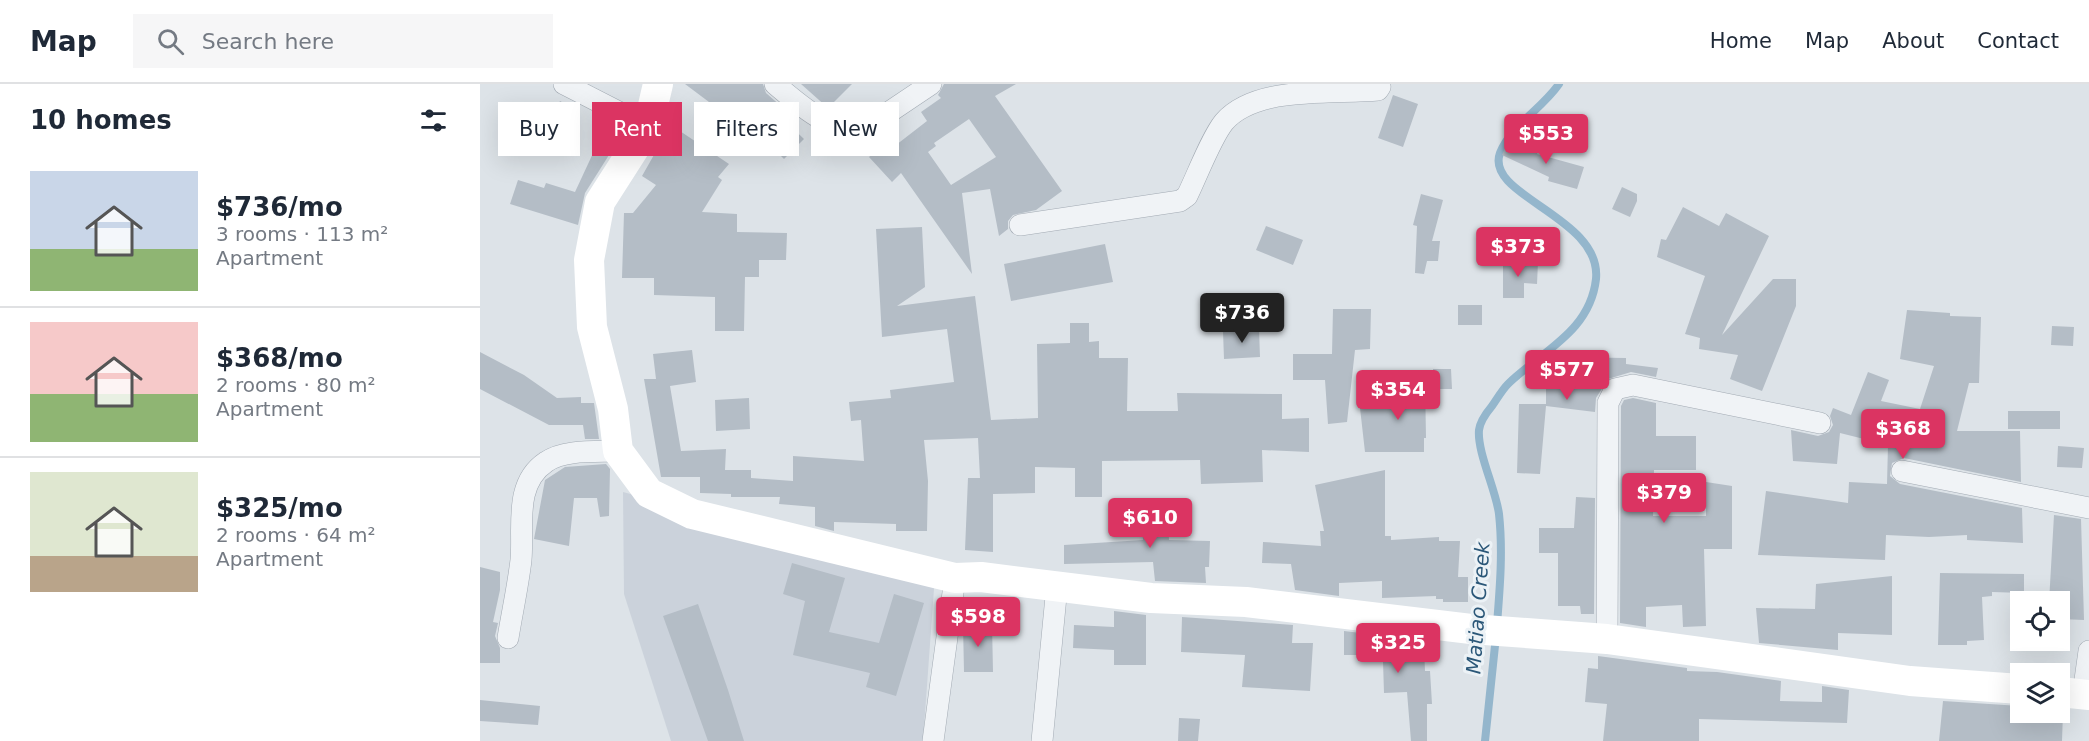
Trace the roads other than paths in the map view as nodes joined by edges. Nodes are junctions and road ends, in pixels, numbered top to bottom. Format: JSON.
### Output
{"nodes":[{"id":1,"x":564,"y":84,"type":"edge"},
{"id":2,"x":658,"y":84,"type":"edge"},
{"id":3,"x":775,"y":84,"type":"edge"},
{"id":4,"x":931,"y":84,"type":"edge"},
{"id":5,"x":1378,"y":84,"type":"edge"},
{"id":6,"x":599,"y":102,"type":"edge"},
{"id":7,"x":654,"y":102,"type":"edge"},
{"id":8,"x":629,"y":156,"type":"edge"},
{"id":9,"x":1020,"y":225,"type":"dead end"},
{"id":10,"x":1820,"y":423,"type":"dead end"},
{"id":11,"x":618,"y":451,"type":"junction"},
{"id":12,"x":1902,"y":471,"type":"dead end"},
{"id":13,"x":2089,"y":508,"type":"edge"},
{"id":14,"x":955,"y":579,"type":"junction"},
{"id":15,"x":1057,"y":586,"type":"junction"},
{"id":16,"x":508,"y":638,"type":"dead end"},
{"id":17,"x":1607,"y":639,"type":"junction"},
{"id":18,"x":2089,"y":651,"type":"edge"},
{"id":19,"x":2010,"y":688,"type":"edge"},
{"id":20,"x":2077,"y":694,"type":"edge"},
{"id":21,"x":933,"y":741,"type":"edge"},
{"id":22,"x":1042,"y":741,"type":"edge"}],
"edges":[{"from":1,"to":6,"type":"street"},
{"from":2,"to":7,"type":"street"},
{"from":3,"to":4,"type":"street"},
{"from":5,"to":9,"type":"street"},
{"from":8,"to":11,"type":"street"},
{"from":10,"to":17,"type":"street"},
{"from":11,"to":14,"type":"street"},
{"from":11,"to":16,"type":"street"},
{"from":12,"to":13,"type":"street"},
{"from":14,"to":15,"type":"street"},
{"from":14,"to":21,"type":"street"},
{"from":15,"to":17,"type":"street"},
{"from":15,"to":22,"type":"street"},
{"from":17,"to":19,"type":"street"},
{"from":18,"to":20,"type":"street"}]}
